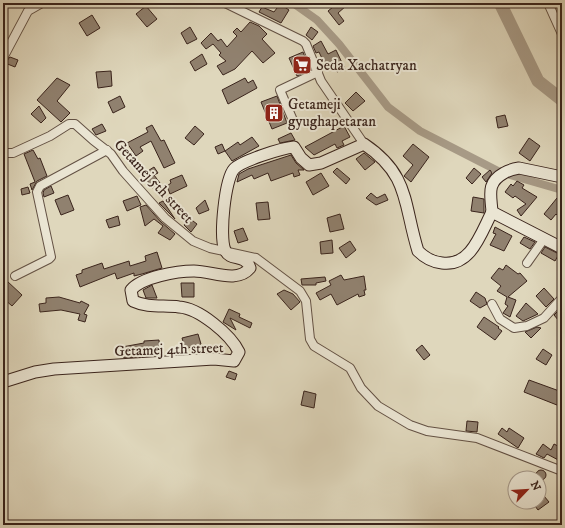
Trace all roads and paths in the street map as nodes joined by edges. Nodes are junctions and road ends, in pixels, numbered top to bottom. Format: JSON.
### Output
{"nodes":[{"id":1,"x":42,"y":3,"type":"edge"},
{"id":2,"x":225,"y":3,"type":"edge"},
{"id":3,"x":548,"y":3,"type":"edge"},
{"id":4,"x":562,"y":34,"type":"edge"},
{"id":5,"x":3,"y":58,"type":"edge"},
{"id":6,"x":318,"y":72,"type":"junction"},
{"id":7,"x":295,"y":125,"type":"dead end"},
{"id":8,"x":364,"y":144,"type":"junction"},
{"id":9,"x":107,"y":150,"type":"junction"},
{"id":10,"x":3,"y":153,"type":"edge"},
{"id":11,"x":562,"y":177,"type":"edge"},
{"id":12,"x":492,"y":212,"type":"junction"},
{"id":13,"x":544,"y":239,"type":"junction"},
{"id":14,"x":562,"y":248,"type":"edge"},
{"id":15,"x":226,"y":252,"type":"junction"},
{"id":16,"x":527,"y":263,"type":"dead end"},
{"id":17,"x":15,"y":276,"type":"dead end"},
{"id":18,"x":562,"y":298,"type":"edge"},
{"id":19,"x":492,"y":304,"type":"dead end"},
{"id":20,"x":3,"y":382,"type":"edge"},
{"id":21,"x":562,"y":471,"type":"edge"}],
"edges":[{"from":1,"to":5,"type":"street"},
{"from":2,"to":6,"type":"street"},
{"from":3,"to":4,"type":"street"},
{"from":6,"to":7,"type":"street"},
{"from":6,"to":8,"type":"street"},
{"from":8,"to":12,"type":"street"},
{"from":8,"to":15,"type":"street"},
{"from":9,"to":10,"type":"street","name":"Getamej 5th street"},
{"from":9,"to":15,"type":"street","name":"Getamej 5th street"},
{"from":9,"to":17,"type":"street"},
{"from":11,"to":12,"type":"street"},
{"from":12,"to":13,"type":"street"},
{"from":13,"to":14,"type":"street"},
{"from":13,"to":16,"type":"street"},
{"from":15,"to":20,"type":"street","name":"Getamej 4th street"},
{"from":15,"to":21,"type":"street","name":"Getamej 5th street"},
{"from":18,"to":19,"type":"street"}]}
